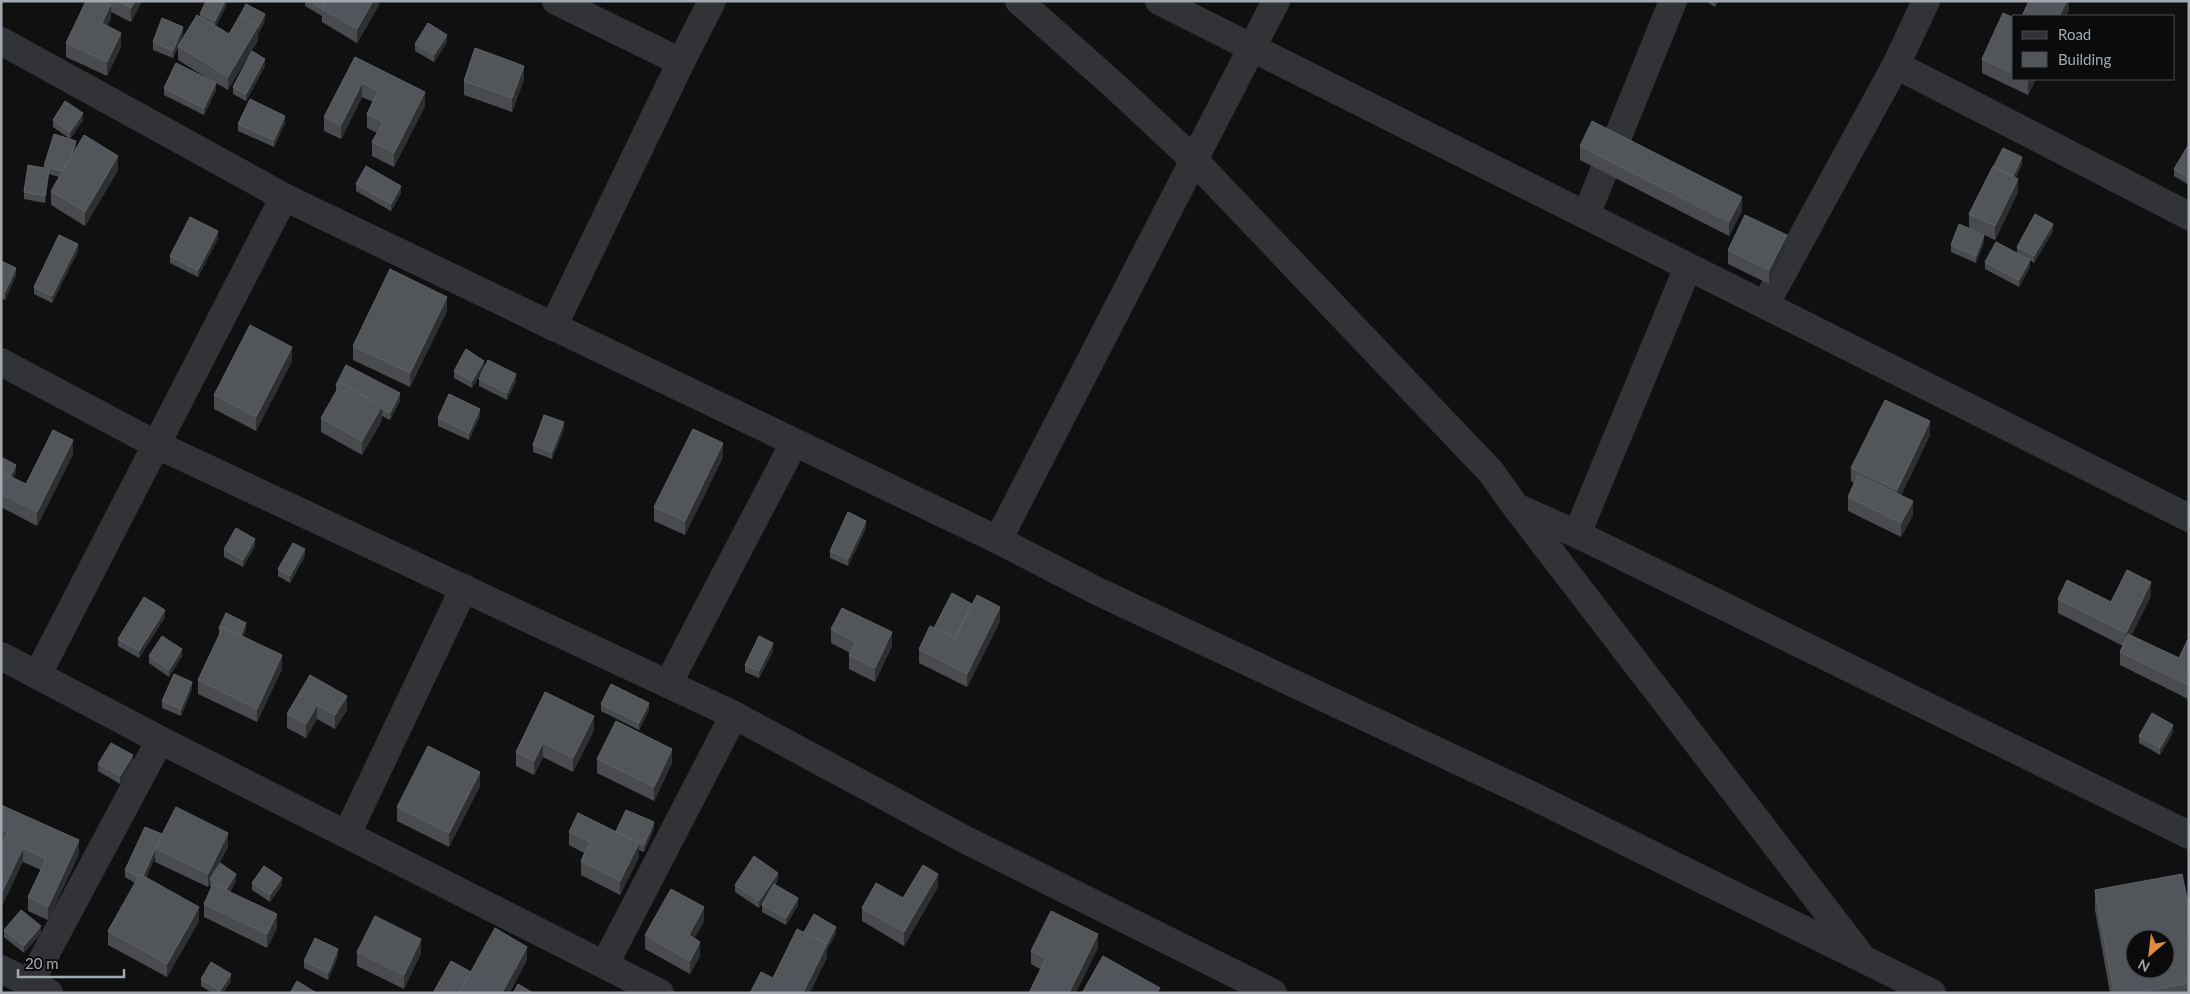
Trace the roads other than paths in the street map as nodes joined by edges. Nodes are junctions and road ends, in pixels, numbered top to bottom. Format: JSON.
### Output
{"nodes":[{"id":1,"x":556,"y":1,"type":"edge"},
{"id":2,"x":712,"y":1,"type":"edge"},
{"id":3,"x":1019,"y":1,"type":"edge"},
{"id":4,"x":1159,"y":1,"type":"edge"},
{"id":5,"x":1276,"y":1,"type":"edge"},
{"id":6,"x":1673,"y":1,"type":"edge"},
{"id":7,"x":1926,"y":1,"type":"edge"},
{"id":8,"x":1,"y":41,"type":"edge"},
{"id":9,"x":1252,"y":48,"type":"junction"},
{"id":10,"x":681,"y":62,"type":"junction"},
{"id":11,"x":1896,"y":65,"type":"junction"},
{"id":12,"x":1194,"y":160,"type":"junction"},
{"id":13,"x":284,"y":197,"type":"junction"},
{"id":14,"x":1586,"y":215,"type":"junction"},
{"id":15,"x":2189,"y":216,"type":"edge"},
{"id":16,"x":1688,"y":267,"type":"junction"},
{"id":17,"x":1765,"y":305,"type":"junction"},
{"id":18,"x":553,"y":326,"type":"junction"},
{"id":19,"x":1,"y":362,"type":"edge"},
{"id":20,"x":794,"y":443,"type":"junction"},
{"id":21,"x":155,"y":444,"type":"junction"},
{"id":22,"x":1516,"y":507,"type":"junction"},
{"id":23,"x":2189,"y":518,"type":"edge"},
{"id":24,"x":1577,"y":534,"type":"junction"},
{"id":25,"x":998,"y":540,"type":"junction"},
{"id":26,"x":464,"y":588,"type":"junction"},
{"id":27,"x":1,"y":656,"type":"edge"},
{"id":28,"x":38,"y":674,"type":"junction"},
{"id":29,"x":668,"y":684,"type":"junction"},
{"id":30,"x":734,"y":715,"type":"junction"},
{"id":31,"x":160,"y":740,"type":"junction"},
{"id":32,"x":347,"y":834,"type":"junction"},
{"id":33,"x":2189,"y":834,"type":"edge"},
{"id":34,"x":1863,"y":958,"type":"junction"},
{"id":35,"x":605,"y":964,"type":"junction"},
{"id":36,"x":1,"y":969,"type":"edge"},
{"id":37,"x":39,"y":988,"type":"edge"},
{"id":38,"x":660,"y":993,"type":"edge"},
{"id":39,"x":1272,"y":993,"type":"edge"},
{"id":40,"x":1892,"y":993,"type":"edge"},
{"id":41,"x":1932,"y":993,"type":"edge"}],
"edges":[{"from":1,"to":10,"type":"street"},
{"from":2,"to":10,"type":"street"},
{"from":3,"to":12,"type":"street"},
{"from":4,"to":9,"type":"street"},
{"from":5,"to":9,"type":"street"},
{"from":6,"to":14,"type":"street"},
{"from":7,"to":11,"type":"street"},
{"from":8,"to":13,"type":"street"},
{"from":9,"to":12,"type":"street"},
{"from":9,"to":14,"type":"street"},
{"from":10,"to":18,"type":"street"},
{"from":11,"to":15,"type":"street"},
{"from":11,"to":17,"type":"street"},
{"from":12,"to":22,"type":"street"},
{"from":12,"to":25,"type":"street"},
{"from":13,"to":18,"type":"street"},
{"from":13,"to":21,"type":"street"},
{"from":14,"to":16,"type":"street"},
{"from":16,"to":17,"type":"street"},
{"from":16,"to":24,"type":"street"},
{"from":17,"to":23,"type":"street"},
{"from":18,"to":20,"type":"street"},
{"from":19,"to":21,"type":"street"},
{"from":20,"to":25,"type":"street"},
{"from":20,"to":29,"type":"street"},
{"from":21,"to":26,"type":"street"},
{"from":21,"to":28,"type":"street"},
{"from":22,"to":24,"type":"street"},
{"from":22,"to":34,"type":"street"},
{"from":24,"to":33,"type":"street"},
{"from":25,"to":34,"type":"street"},
{"from":26,"to":29,"type":"street"},
{"from":26,"to":32,"type":"street"},
{"from":27,"to":28,"type":"street"},
{"from":28,"to":31,"type":"street"},
{"from":29,"to":30,"type":"street"},
{"from":30,"to":35,"type":"street"},
{"from":30,"to":39,"type":"street"},
{"from":31,"to":32,"type":"street"},
{"from":31,"to":37,"type":"street"},
{"from":32,"to":35,"type":"street"},
{"from":34,"to":40,"type":"street"},
{"from":34,"to":41,"type":"street"},
{"from":35,"to":38,"type":"street"},
{"from":36,"to":37,"type":"street"}]}
